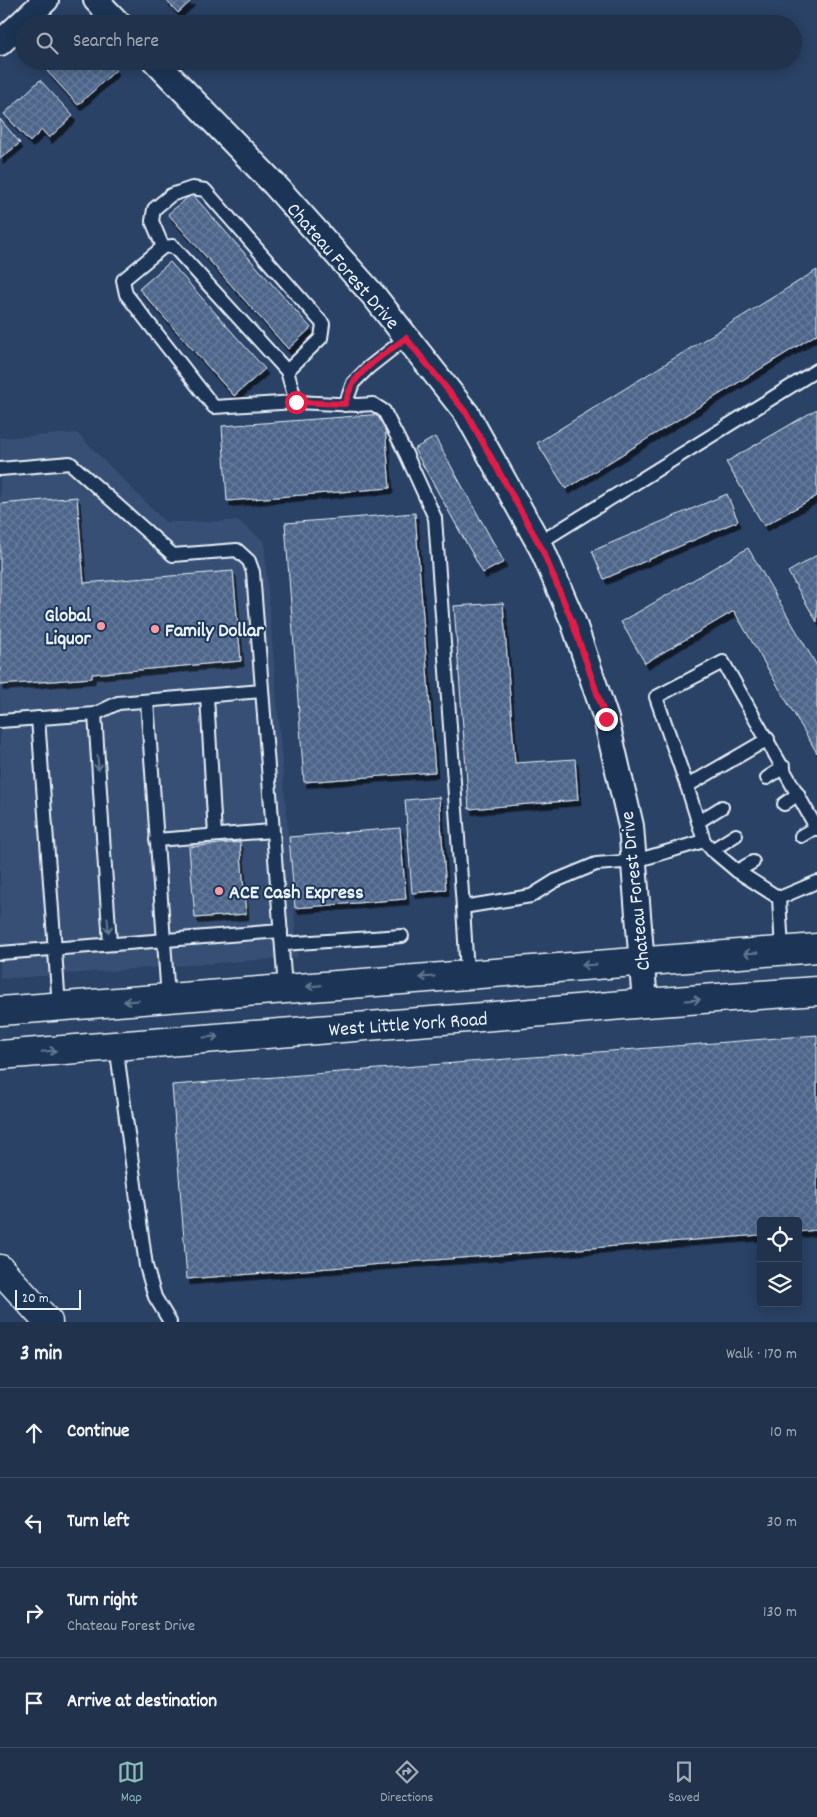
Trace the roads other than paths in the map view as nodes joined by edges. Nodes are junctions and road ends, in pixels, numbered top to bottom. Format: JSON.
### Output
{"nodes":[{"id":1,"x":46,"y":0,"type":"edge"},
{"id":2,"x":96,"y":0,"type":"edge"},
{"id":3,"x":30,"y":15,"type":"edge"},
{"id":4,"x":110,"y":15,"type":"edge"},
{"id":5,"x":15,"y":29,"type":"edge"},
{"id":6,"x":0,"y":43,"type":"edge"},
{"id":7,"x":164,"y":70,"type":"edge"},
{"id":8,"x":163,"y":247,"type":"junction"},
{"id":9,"x":406,"y":338,"type":"junction"},
{"id":10,"x":817,"y":370,"type":"edge"},
{"id":11,"x":287,"y":371,"type":"junction"},
{"id":12,"x":296,"y":402,"type":"junction"},
{"id":13,"x":345,"y":404,"type":"junction"},
{"id":14,"x":0,"y":468,"type":"edge"},
{"id":15,"x":539,"y":543,"type":"junction"},
{"id":16,"x":262,"y":691,"type":"junction"},
{"id":17,"x":207,"y":696,"type":"junction"},
{"id":18,"x":147,"y":701,"type":"junction"},
{"id":19,"x":95,"y":714,"type":"junction"},
{"id":20,"x":38,"y":718,"type":"junction"},
{"id":21,"x":0,"y":721,"type":"edge"},
{"id":22,"x":768,"y":739,"type":"junction"},
{"id":23,"x":784,"y":767,"type":"junction"},
{"id":24,"x":767,"y":778,"type":"dead end"},
{"id":25,"x":687,"y":786,"type":"junction"},
{"id":26,"x":798,"y":794,"type":"junction"},
{"id":27,"x":784,"y":804,"type":"dead end"},
{"id":28,"x":722,"y":808,"type":"dead end"},
{"id":29,"x":698,"y":822,"type":"junction"},
{"id":30,"x":816,"y":828,"type":"edge"},
{"id":31,"x":272,"y":831,"type":"junction"},
{"id":32,"x":215,"y":835,"type":"junction"},
{"id":33,"x":736,"y":835,"type":"dead end"},
{"id":34,"x":801,"y":836,"type":"dead end"},
{"id":35,"x":156,"y":840,"type":"junction"},
{"id":36,"x":708,"y":845,"type":"junction"},
{"id":37,"x":635,"y":861,"type":"junction"},
{"id":38,"x":753,"y":862,"type":"dead end"},
{"id":39,"x":737,"y":871,"type":"junction"},
{"id":40,"x":817,"y":882,"type":"edge"},
{"id":41,"x":779,"y":898,"type":"junction"},
{"id":42,"x":462,"y":907,"type":"junction"},
{"id":43,"x":402,"y":936,"type":"dead end"},
{"id":44,"x":281,"y":937,"type":"junction"},
{"id":45,"x":164,"y":940,"type":"junction"},
{"id":46,"x":110,"y":944,"type":"junction"},
{"id":47,"x":817,"y":948,"type":"edge"},
{"id":48,"x":54,"y":949,"type":"junction"},
{"id":49,"x":782,"y":950,"type":"junction"},
{"id":50,"x":0,"y":953,"type":"edge"},
{"id":51,"x":642,"y":961,"type":"junction"},
{"id":52,"x":467,"y":974,"type":"junction"},
{"id":53,"x":285,"y":988,"type":"junction"},
{"id":54,"x":817,"y":991,"type":"edge"},
{"id":55,"x":168,"y":998,"type":"junction"},
{"id":56,"x":645,"y":1003,"type":"junction"},
{"id":57,"x":59,"y":1006,"type":"junction"},
{"id":58,"x":0,"y":1011,"type":"edge"},
{"id":59,"x":170,"y":1040,"type":"junction"},
{"id":60,"x":116,"y":1045,"type":"junction"},
{"id":61,"x":0,"y":1055,"type":"edge"},
{"id":62,"x":0,"y":1269,"type":"edge"},
{"id":63,"x":48,"y":1322,"type":"edge"},
{"id":64,"x":170,"y":1322,"type":"edge"}],
"edges":[{"from":1,"to":3,"type":"street"},
{"from":2,"to":4,"type":"street"},
{"from":5,"to":6,"type":"street"},
{"from":7,"to":9,"type":"street","name":"Chateau Forest Drive"},
{"from":8,"to":11,"type":"lane"},
{"from":8,"to":11,"type":"lane"},
{"from":8,"to":12,"type":"lane"},
{"from":9,"to":13,"type":"lane"},
{"from":9,"to":15,"type":"street","name":"Chateau Forest Drive"},
{"from":10,"to":15,"type":"lane"},
{"from":11,"to":12,"type":"lane"},
{"from":12,"to":13,"type":"lane"},
{"from":13,"to":42,"type":"lane"},
{"from":14,"to":16,"type":"lane"},
{"from":15,"to":37,"type":"street","name":"Chateau Forest Drive"},
{"from":16,"to":17,"type":"lane"},
{"from":16,"to":31,"type":"lane"},
{"from":17,"to":18,"type":"lane"},
{"from":17,"to":32,"type":"lane"},
{"from":18,"to":19,"type":"lane"},
{"from":18,"to":35,"type":"lane"},
{"from":19,"to":20,"type":"lane"},
{"from":19,"to":46,"type":"lane","one_way":true},
{"from":20,"to":21,"type":"lane"},
{"from":20,"to":48,"type":"lane"},
{"from":22,"to":23,"type":"lane"},
{"from":22,"to":25,"type":"lane"},
{"from":22,"to":25,"type":"lane"},
{"from":23,"to":24,"type":"lane"},
{"from":23,"to":26,"type":"lane"},
{"from":25,"to":29,"type":"lane"},
{"from":26,"to":27,"type":"lane"},
{"from":26,"to":30,"type":"lane"},
{"from":28,"to":29,"type":"lane"},
{"from":29,"to":36,"type":"lane"},
{"from":30,"to":34,"type":"lane"},
{"from":31,"to":32,"type":"lane"},
{"from":31,"to":44,"type":"lane"},
{"from":32,"to":35,"type":"lane"},
{"from":33,"to":36,"type":"lane"},
{"from":35,"to":45,"type":"lane"},
{"from":36,"to":37,"type":"lane"},
{"from":36,"to":39,"type":"lane"},
{"from":37,"to":42,"type":"lane"},
{"from":37,"to":51,"type":"street","name":"Chateau Forest Drive"},
{"from":38,"to":39,"type":"lane"},
{"from":39,"to":41,"type":"lane"},
{"from":40,"to":41,"type":"lane"},
{"from":41,"to":49,"type":"lane"},
{"from":42,"to":52,"type":"lane"},
{"from":43,"to":44,"type":"lane"},
{"from":44,"to":45,"type":"lane"},
{"from":44,"to":53,"type":"lane"},
{"from":45,"to":46,"type":"lane"},
{"from":45,"to":55,"type":"lane"},
{"from":46,"to":48,"type":"lane"},
{"from":47,"to":49,"type":"main road"},
{"from":48,"to":50,"type":"lane"},
{"from":48,"to":57,"type":"lane"},
{"from":49,"to":51,"type":"main road","one_way":true},
{"from":51,"to":52,"type":"main road","one_way":true},
{"from":51,"to":56,"type":"street","name":"Chateau Forest Drive"},
{"from":52,"to":53,"type":"main road","one_way":true},
{"from":53,"to":55,"type":"main road"},
{"from":56,"to":54,"type":"main road","name":"West Little York Road","one_way":true},
{"from":55,"to":57,"type":"main road","one_way":true},
{"from":55,"to":59,"type":"main road"},
{"from":59,"to":56,"type":"main road","name":"West Little York Road","one_way":true},
{"from":57,"to":58,"type":"main road"},
{"from":59,"to":60,"type":"main road","name":"West Little York Road"},
{"from":61,"to":60,"type":"main road","name":"West Little York Road","one_way":true},
{"from":60,"to":64,"type":"lane"},
{"from":62,"to":63,"type":"main road"}]}
